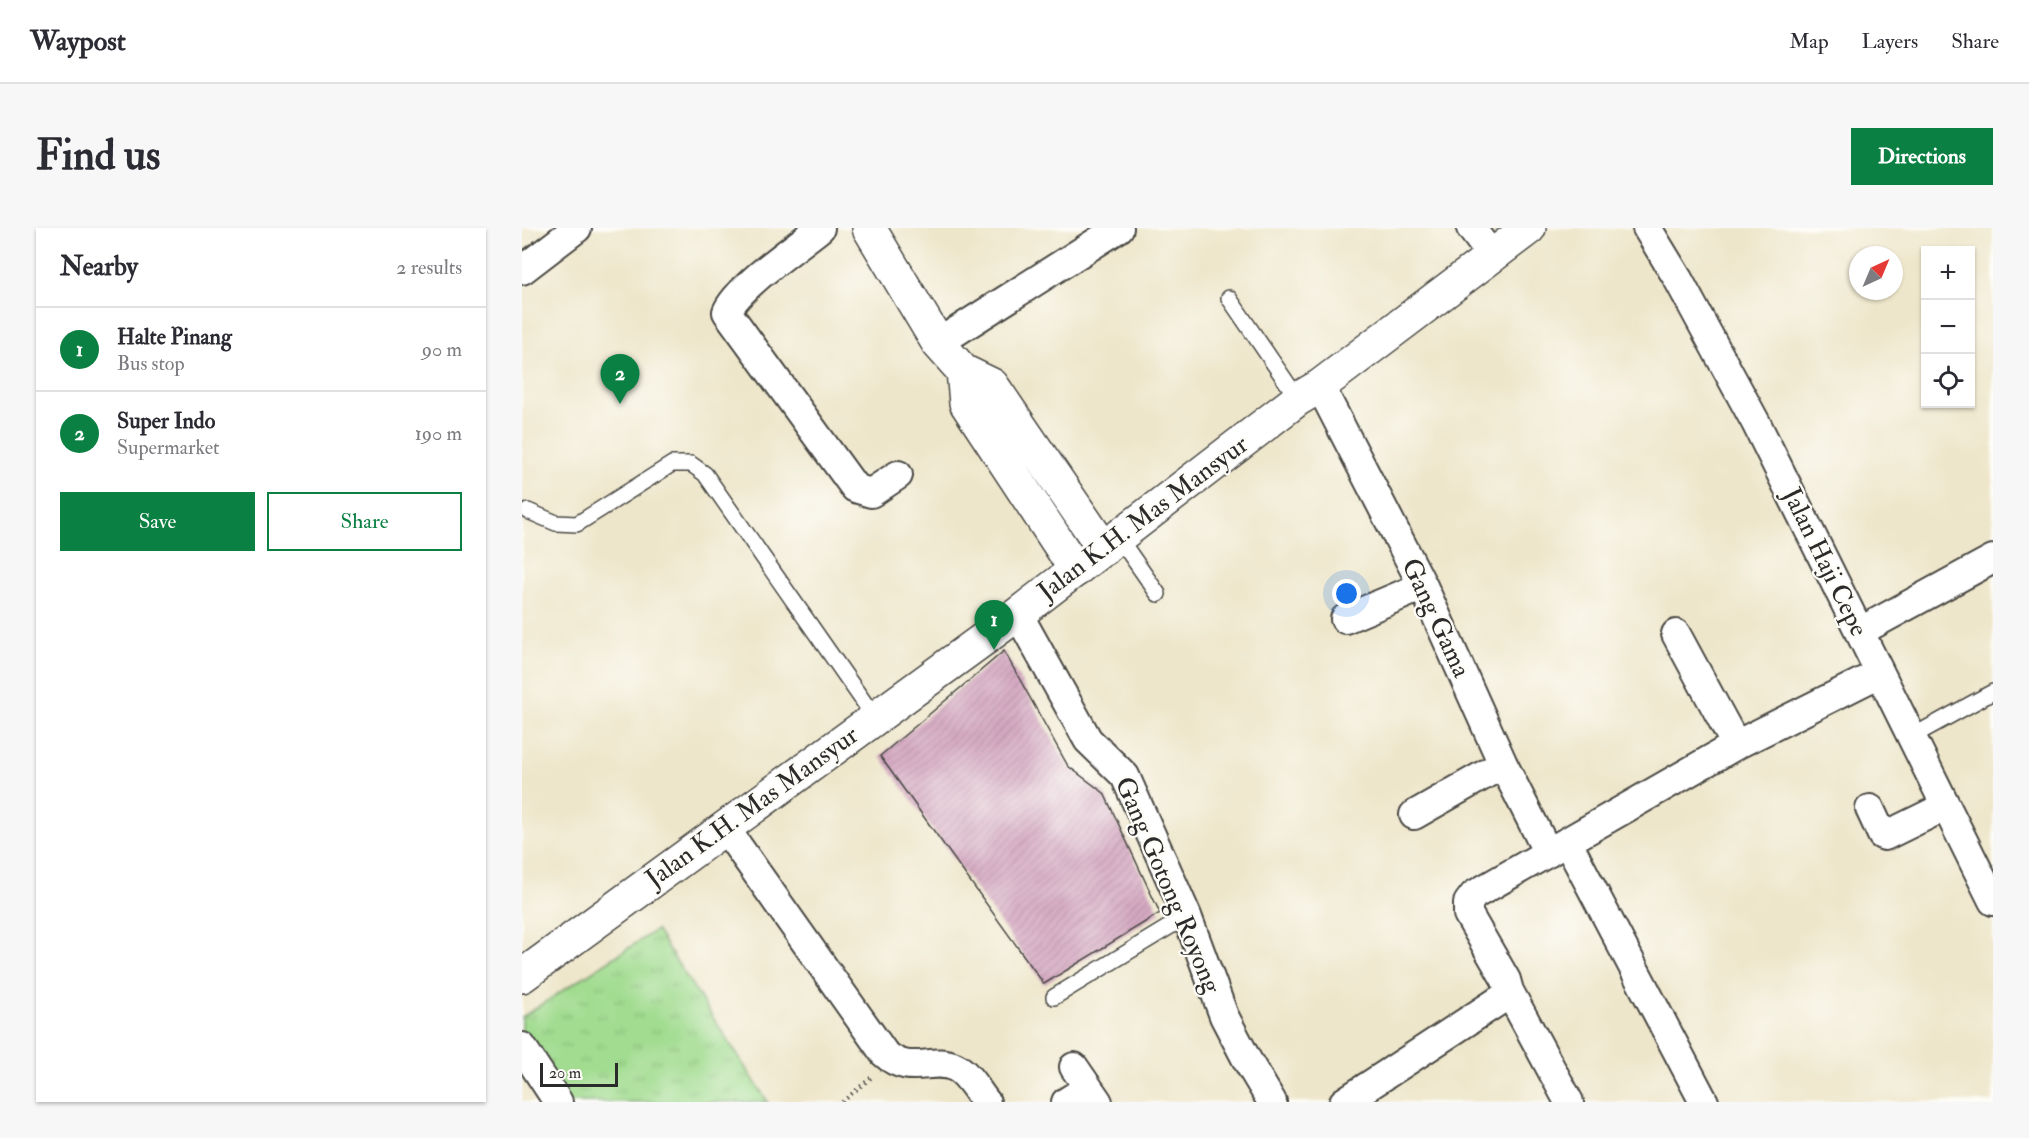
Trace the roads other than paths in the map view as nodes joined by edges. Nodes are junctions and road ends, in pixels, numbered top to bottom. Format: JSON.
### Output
{"nodes":[{"id":1,"x":577,"y":228,"type":"edge"},
{"id":2,"x":820,"y":228,"type":"edge"},
{"id":3,"x":868,"y":228,"type":"edge"},
{"id":4,"x":1119,"y":228,"type":"edge"},
{"id":5,"x":1471,"y":228,"type":"edge"},
{"id":6,"x":1529,"y":228,"type":"edge"},
{"id":7,"x":1647,"y":228,"type":"edge"},
{"id":8,"x":1492,"y":256,"type":"junction"},
{"id":9,"x":522,"y":270,"type":"edge"},
{"id":10,"x":1229,"y":298,"type":"dead end"},
{"id":11,"x":938,"y":343,"type":"junction"},
{"id":12,"x":963,"y":371,"type":"junction"},
{"id":13,"x":1309,"y":392,"type":"junction"},
{"id":14,"x":898,"y":475,"type":"dead end"},
{"id":15,"x":528,"y":511,"type":"dead end"},
{"id":16,"x":1112,"y":544,"type":"junction"},
{"id":17,"x":1993,"y":559,"type":"edge"},
{"id":18,"x":1076,"y":570,"type":"junction"},
{"id":19,"x":1423,"y":586,"type":"junction"},
{"id":20,"x":1158,"y":594,"type":"dead end"},
{"id":21,"x":1018,"y":614,"type":"junction"},
{"id":22,"x":1345,"y":620,"type":"dead end"},
{"id":23,"x":1859,"y":632,"type":"junction"},
{"id":24,"x":1676,"y":634,"type":"dead end"},
{"id":25,"x":1880,"y":673,"type":"junction"},
{"id":26,"x":1993,"y":692,"type":"edge"},
{"id":27,"x":875,"y":718,"type":"junction"},
{"id":28,"x":1911,"y":736,"type":"junction"},
{"id":29,"x":1736,"y":745,"type":"junction"},
{"id":30,"x":1503,"y":764,"type":"junction"},
{"id":31,"x":1946,"y":806,"type":"junction"},
{"id":32,"x":1870,"y":809,"type":"dead end"},
{"id":33,"x":1414,"y":814,"type":"dead end"},
{"id":34,"x":724,"y":828,"type":"junction"},
{"id":35,"x":1558,"y":848,"type":"junction"},
{"id":36,"x":1983,"y":857,"type":"edge"},
{"id":37,"x":1993,"y":901,"type":"edge"},
{"id":38,"x":1187,"y":916,"type":"junction"},
{"id":39,"x":522,"y":976,"type":"edge"},
{"id":40,"x":1509,"y":991,"type":"junction"},
{"id":41,"x":1054,"y":997,"type":"dead end"},
{"id":42,"x":522,"y":1047,"type":"edge"},
{"id":43,"x":558,"y":1102,"type":"edge"},
{"id":44,"x":986,"y":1102,"type":"edge"},
{"id":45,"x":1272,"y":1102,"type":"edge"},
{"id":46,"x":1344,"y":1102,"type":"edge"},
{"id":47,"x":1569,"y":1102,"type":"edge"},
{"id":48,"x":1704,"y":1102,"type":"edge"}],
"edges":[{"from":1,"to":9,"type":"street"},
{"from":2,"to":14,"type":"street"},
{"from":3,"to":11,"type":"main road"},
{"from":4,"to":11,"type":"street"},
{"from":5,"to":8,"type":"street"},
{"from":6,"to":8,"type":"main road","name":"Jalan K.H. Mas Mansyur"},
{"from":7,"to":23,"type":"street","name":"Jalan Haji Cepe"},
{"from":8,"to":13,"type":"main road","name":"Jalan K.H. Mas Mansyur"},
{"from":10,"to":13,"type":"lane"},
{"from":11,"to":12,"type":"main road"},
{"from":12,"to":16,"type":"main road"},
{"from":12,"to":18,"type":"main road"},
{"from":13,"to":16,"type":"main road","name":"Jalan K.H. Mas Mansyur"},
{"from":13,"to":19,"type":"street","name":"Gang Gama"},
{"from":15,"to":27,"type":"lane"},
{"from":16,"to":18,"type":"main road","name":"Jalan K.H. Mas Mansyur"},
{"from":16,"to":20,"type":"lane"},
{"from":17,"to":23,"type":"street"},
{"from":18,"to":21,"type":"main road","name":"Jalan K.H. Mas Mansyur"},
{"from":19,"to":22,"type":"street"},
{"from":19,"to":30,"type":"street","name":"Gang Gama"},
{"from":21,"to":27,"type":"main road","name":"Jalan K.H. Mas Mansyur"},
{"from":21,"to":38,"type":"street","name":"Gang Gotong Royong"},
{"from":23,"to":25,"type":"street","name":"Jalan Haji Cepe"},
{"from":24,"to":29,"type":"street"},
{"from":25,"to":28,"type":"street","name":"Jalan Haji Cepe"},
{"from":25,"to":29,"type":"street"},
{"from":26,"to":28,"type":"lane"},
{"from":27,"to":34,"type":"main road","name":"Jalan K.H. Mas Mansyur"},
{"from":28,"to":31,"type":"street","name":"Jalan Haji Cepe"},
{"from":29,"to":35,"type":"street"},
{"from":30,"to":33,"type":"street"},
{"from":30,"to":35,"type":"street","name":"Gang Gama"},
{"from":31,"to":32,"type":"street"},
{"from":31,"to":36,"type":"street","name":"Jalan Haji Cepe"},
{"from":34,"to":39,"type":"main road","name":"Jalan K.H. Mas Mansyur"},
{"from":34,"to":44,"type":"street"},
{"from":35,"to":40,"type":"street"},
{"from":35,"to":48,"type":"street","name":"Gang Gama"},
{"from":36,"to":37,"type":"street","name":"Jalan Haji Cepe"},
{"from":38,"to":41,"type":"lane"},
{"from":38,"to":45,"type":"street","name":"Gang Gotong Royong"},
{"from":40,"to":46,"type":"street"},
{"from":40,"to":47,"type":"street"},
{"from":42,"to":43,"type":"street"}]}
